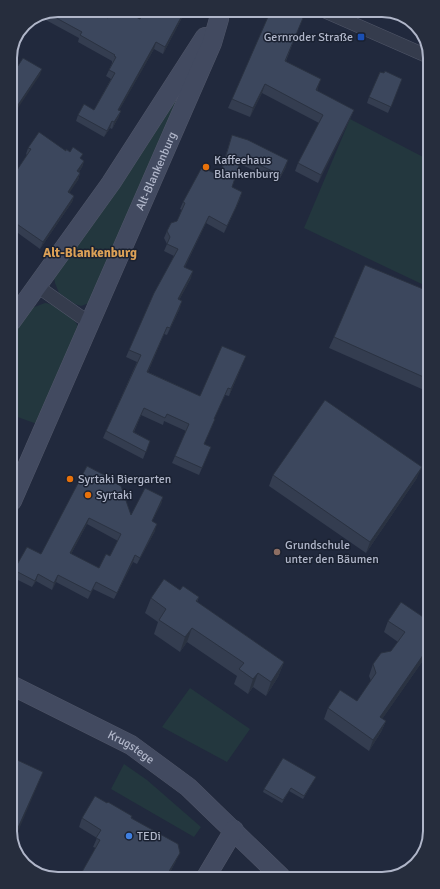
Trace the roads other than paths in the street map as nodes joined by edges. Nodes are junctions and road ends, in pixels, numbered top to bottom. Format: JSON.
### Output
{"nodes":[{"id":1,"x":220,"y":17,"type":"edge"},
{"id":2,"x":221,"y":17,"type":"edge"},
{"id":3,"x":338,"y":17,"type":"edge"},
{"id":4,"x":423,"y":54,"type":"edge"},
{"id":5,"x":37,"y":286,"type":"junction"},
{"id":6,"x":17,"y":314,"type":"edge"},
{"id":7,"x":90,"y":321,"type":"junction"},
{"id":8,"x":17,"y":489,"type":"edge"},
{"id":9,"x":17,"y":688,"type":"edge"},
{"id":10,"x":234,"y":830,"type":"junction"},
{"id":11,"x":209,"y":872,"type":"edge"},
{"id":12,"x":276,"y":872,"type":"edge"}],
"edges":[{"from":1,"to":5,"type":"main road","name":"Alt-Blankenburg"},
{"from":2,"to":7,"type":"main road","name":"Alt-Blankenburg"},
{"from":3,"to":4,"type":"street"},
{"from":5,"to":6,"type":"main road","name":"Alt-Blankenburg"},
{"from":5,"to":7,"type":"street"},
{"from":7,"to":8,"type":"main road","name":"Alt-Blankenburg"},
{"from":9,"to":10,"type":"main road","name":"Krugstege"},
{"from":10,"to":11,"type":"main road"},
{"from":10,"to":12,"type":"main road","name":"Krugstege"}]}
